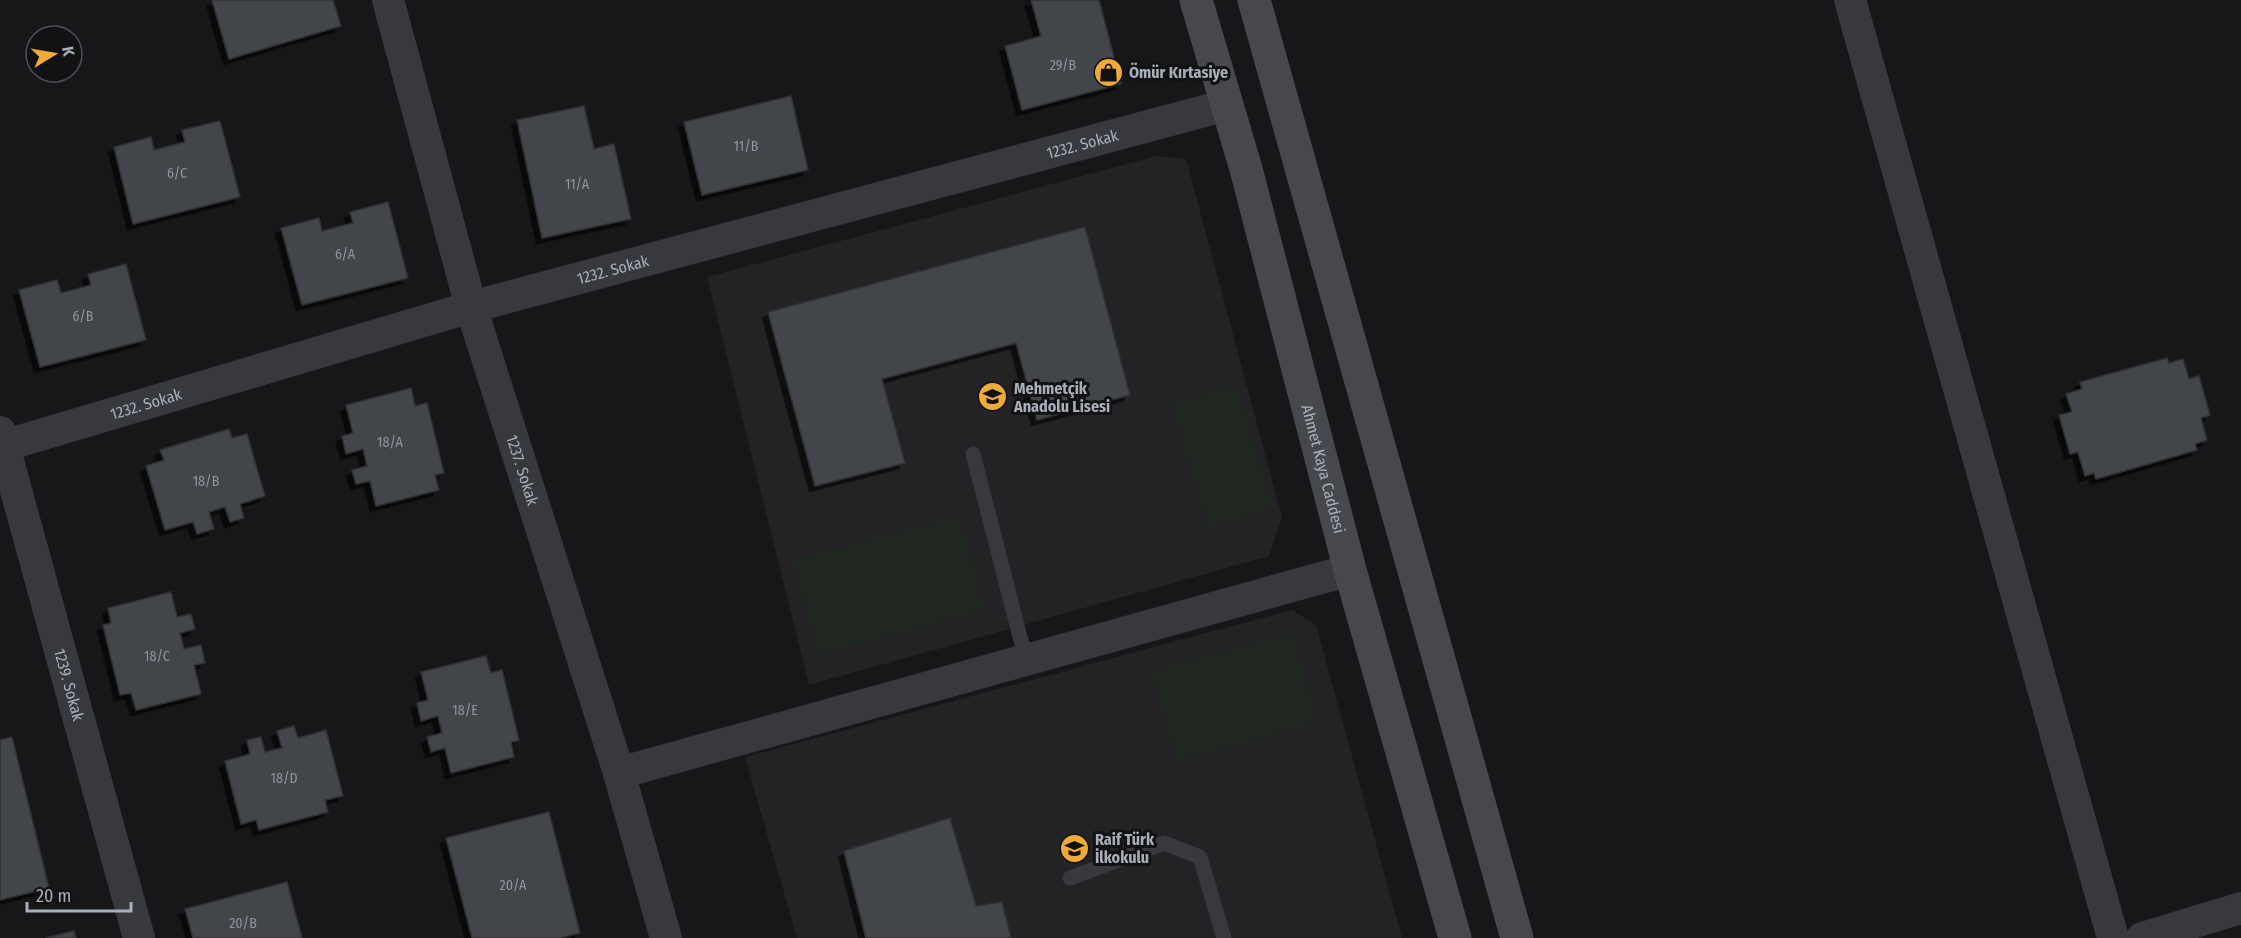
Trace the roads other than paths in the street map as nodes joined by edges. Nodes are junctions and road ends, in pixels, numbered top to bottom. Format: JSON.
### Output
{"nodes":[{"id":1,"x":388,"y":0,"type":"edge"},
{"id":2,"x":1196,"y":0,"type":"edge"},
{"id":3,"x":1254,"y":0,"type":"edge"},
{"id":4,"x":1850,"y":0,"type":"edge"},
{"id":5,"x":1227,"y":105,"type":"junction"},
{"id":6,"x":471,"y":307,"type":"junction"},
{"id":7,"x":1,"y":442,"type":"edge"},
{"id":8,"x":973,"y":454,"type":"dead end"},
{"id":9,"x":1350,"y":570,"type":"junction"},
{"id":10,"x":1026,"y":660,"type":"junction"},
{"id":11,"x":619,"y":773,"type":"junction"},
{"id":12,"x":1070,"y":878,"type":"dead end"},
{"id":13,"x":2241,"y":908,"type":"edge"},
{"id":14,"x":139,"y":938,"type":"edge"},
{"id":15,"x":666,"y":938,"type":"edge"},
{"id":16,"x":1224,"y":938,"type":"edge"},
{"id":17,"x":1455,"y":938,"type":"edge"},
{"id":18,"x":1517,"y":938,"type":"edge"},
{"id":19,"x":2113,"y":938,"type":"edge"},
{"id":20,"x":2142,"y":938,"type":"edge"}],
"edges":[{"from":1,"to":6,"type":"street","name":"1237. Sokak"},
{"from":2,"to":5,"type":"main road","name":"Ahmet Kaya Caddesi"},
{"from":3,"to":18,"type":"main road"},
{"from":4,"to":19,"type":"street"},
{"from":5,"to":6,"type":"street","name":"1232. Sokak"},
{"from":5,"to":9,"type":"main road","name":"Ahmet Kaya Caddesi"},
{"from":6,"to":7,"type":"street","name":"1232. Sokak"},
{"from":6,"to":11,"type":"street","name":"1237. Sokak"},
{"from":7,"to":14,"type":"street","name":"1239. Sokak"},
{"from":8,"to":10,"type":"lane"},
{"from":9,"to":10,"type":"street"},
{"from":9,"to":17,"type":"main road","name":"Ahmet Kaya Caddesi"},
{"from":10,"to":11,"type":"street"},
{"from":11,"to":15,"type":"street","name":"1237. Sokak"},
{"from":12,"to":16,"type":"lane"},
{"from":13,"to":20,"type":"street"}]}
